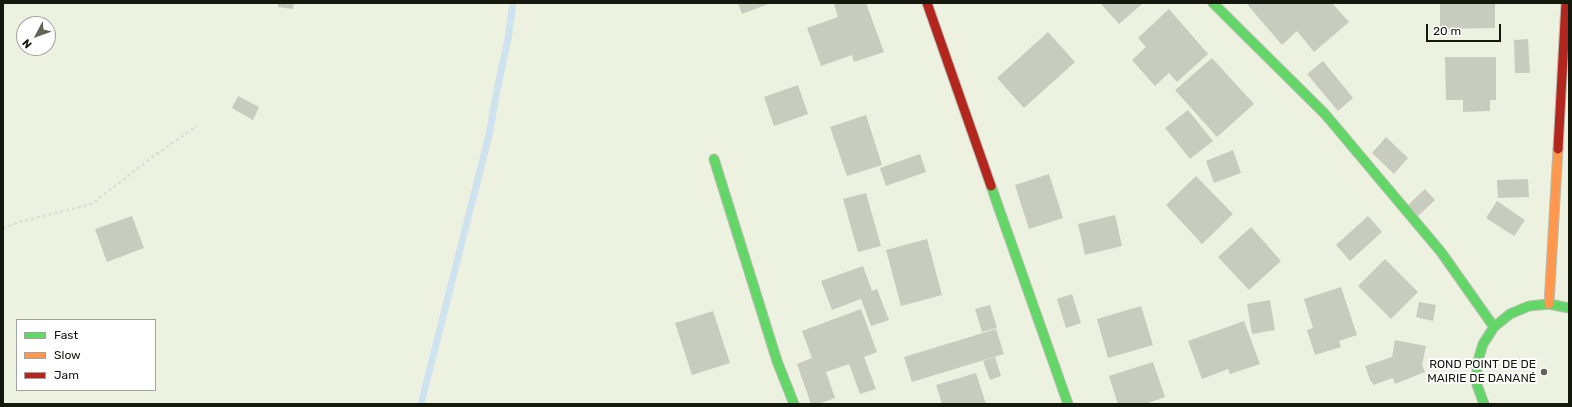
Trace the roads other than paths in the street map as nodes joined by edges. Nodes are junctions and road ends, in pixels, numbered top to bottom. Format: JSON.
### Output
{"nodes":[{"id":1,"x":927,"y":3,"type":"edge"},
{"id":2,"x":1213,"y":3,"type":"edge"},
{"id":3,"x":1566,"y":3,"type":"edge"},
{"id":4,"x":714,"y":159,"type":"dead end"},
{"id":5,"x":1549,"y":304,"type":"junction"},
{"id":6,"x":1569,"y":308,"type":"edge"},
{"id":7,"x":1494,"y":327,"type":"junction"},
{"id":8,"x":1480,"y":402,"type":"edge"},
{"id":9,"x":794,"y":404,"type":"edge"},
{"id":10,"x":1068,"y":404,"type":"edge"}],
"edges":[{"from":1,"to":10,"type":"street"},
{"from":2,"to":7,"type":"street"},
{"from":3,"to":5,"type":"street"},
{"from":4,"to":9,"type":"street"},
{"from":5,"to":6,"type":"street"},
{"from":5,"to":7,"type":"street"},
{"from":7,"to":8,"type":"street"}]}
